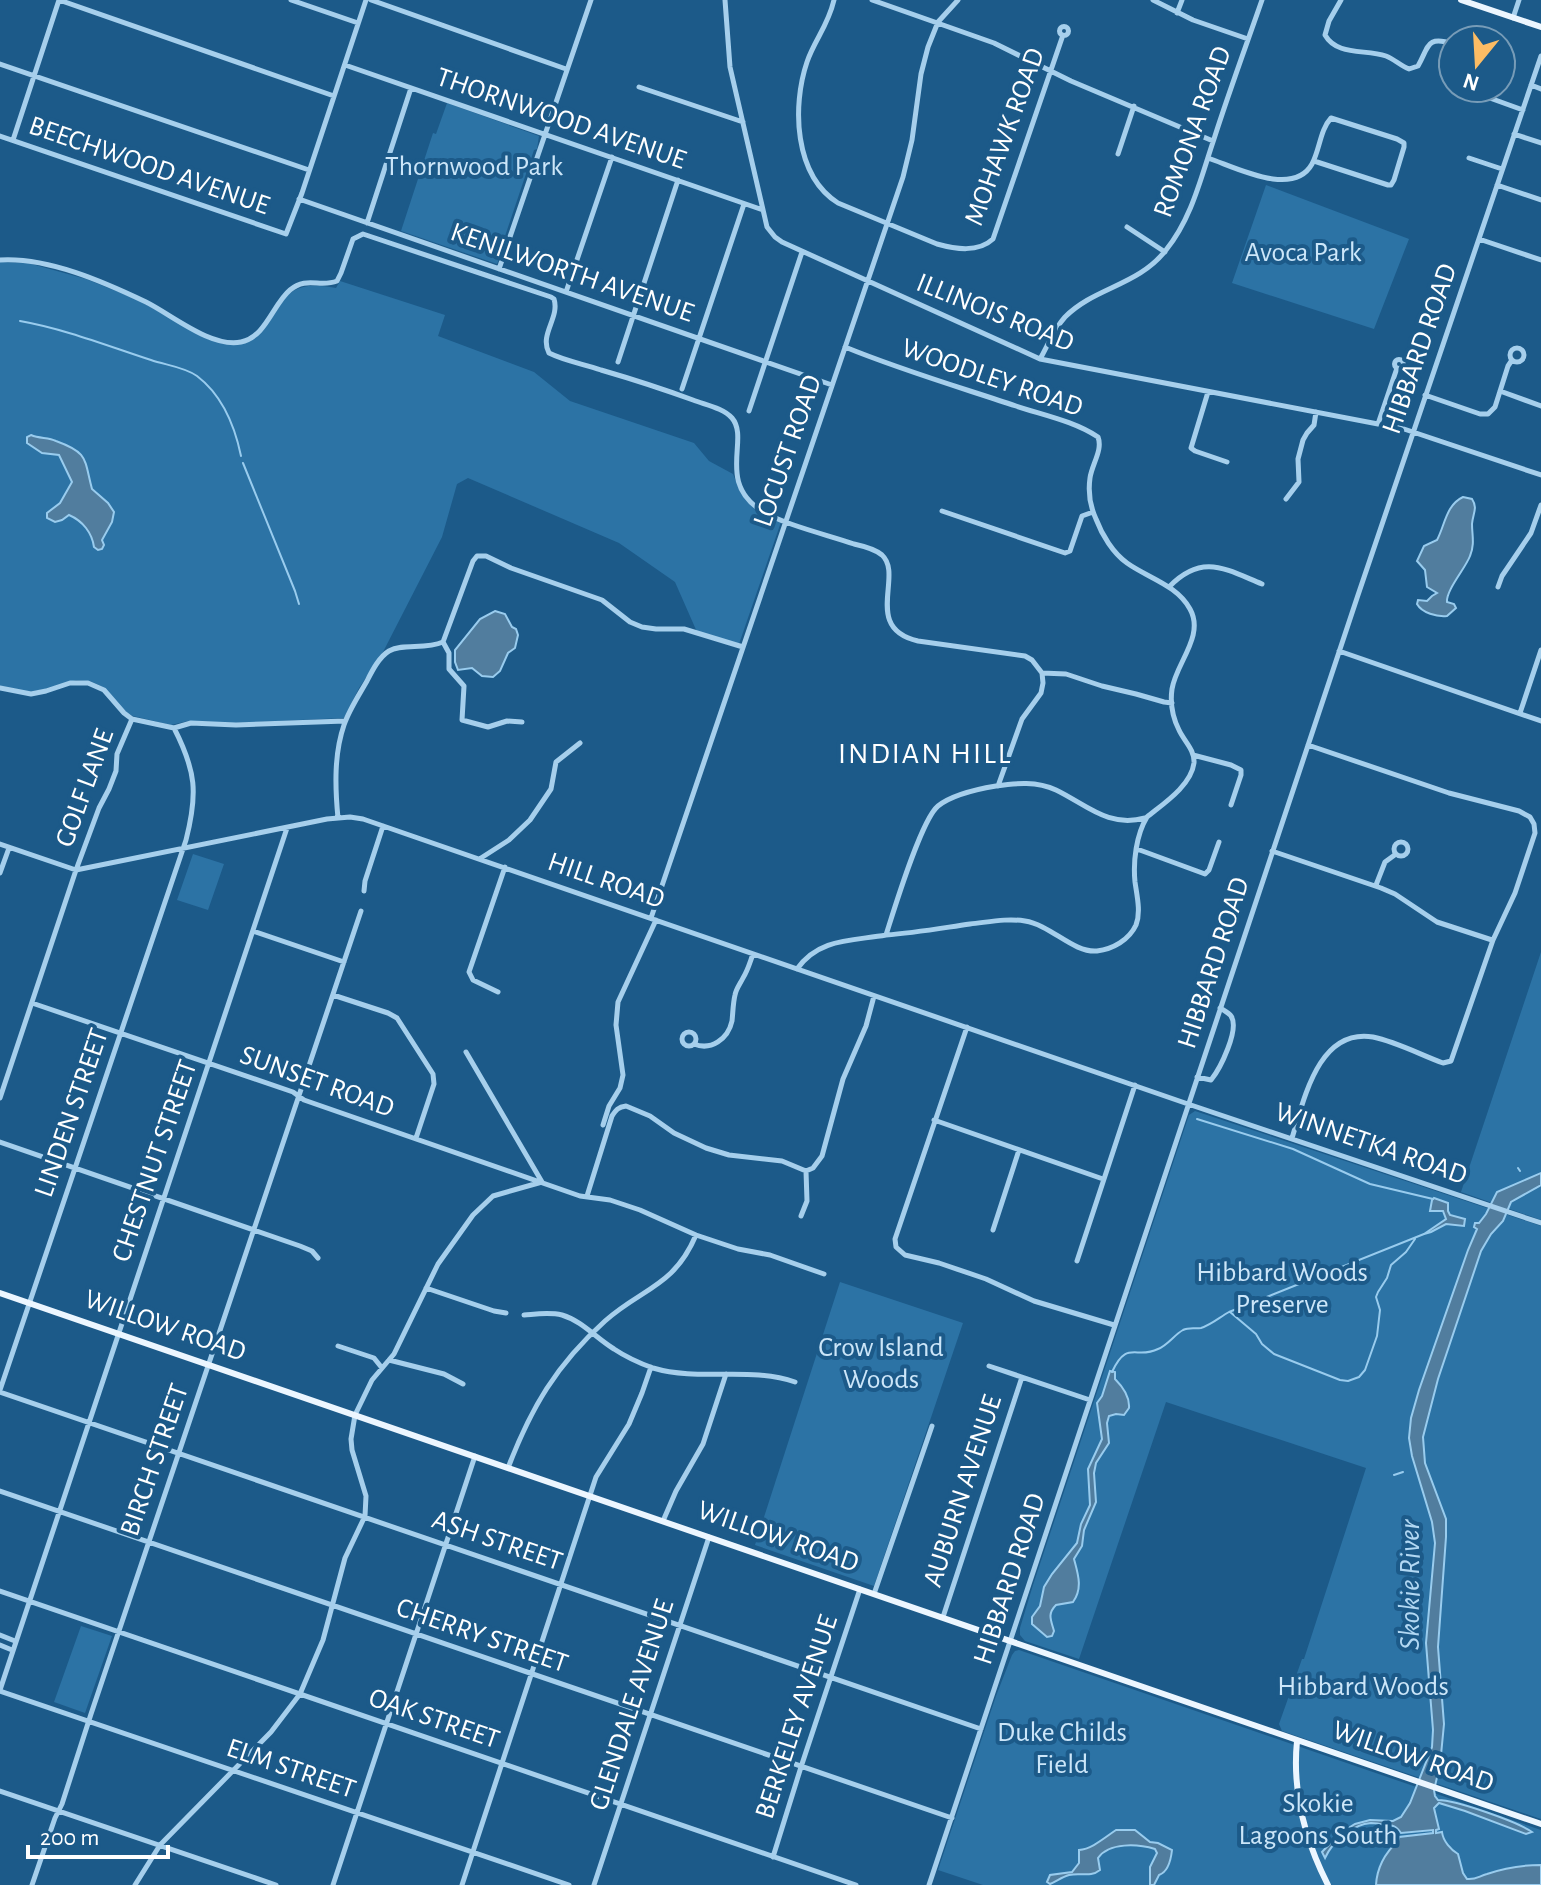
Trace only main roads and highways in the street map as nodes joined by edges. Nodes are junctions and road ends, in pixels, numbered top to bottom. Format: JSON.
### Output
{"nodes":[{"id":1,"x":1461,"y":0,"type":"edge"},
{"id":2,"x":1541,"y":27,"type":"edge"},
{"id":3,"x":0,"y":1293,"type":"edge"},
{"id":4,"x":1297,"y":1741,"type":"junction"},
{"id":5,"x":1541,"y":1824,"type":"edge"},
{"id":6,"x":1328,"y":1885,"type":"edge"}],
"edges":[{"from":1,"to":2,"type":"main road"},
{"from":3,"to":4,"type":"main road","name":"WILLOW ROAD"},
{"from":4,"to":5,"type":"main road","name":"WILLOW ROAD"},
{"from":4,"to":6,"type":"main road"}]}
